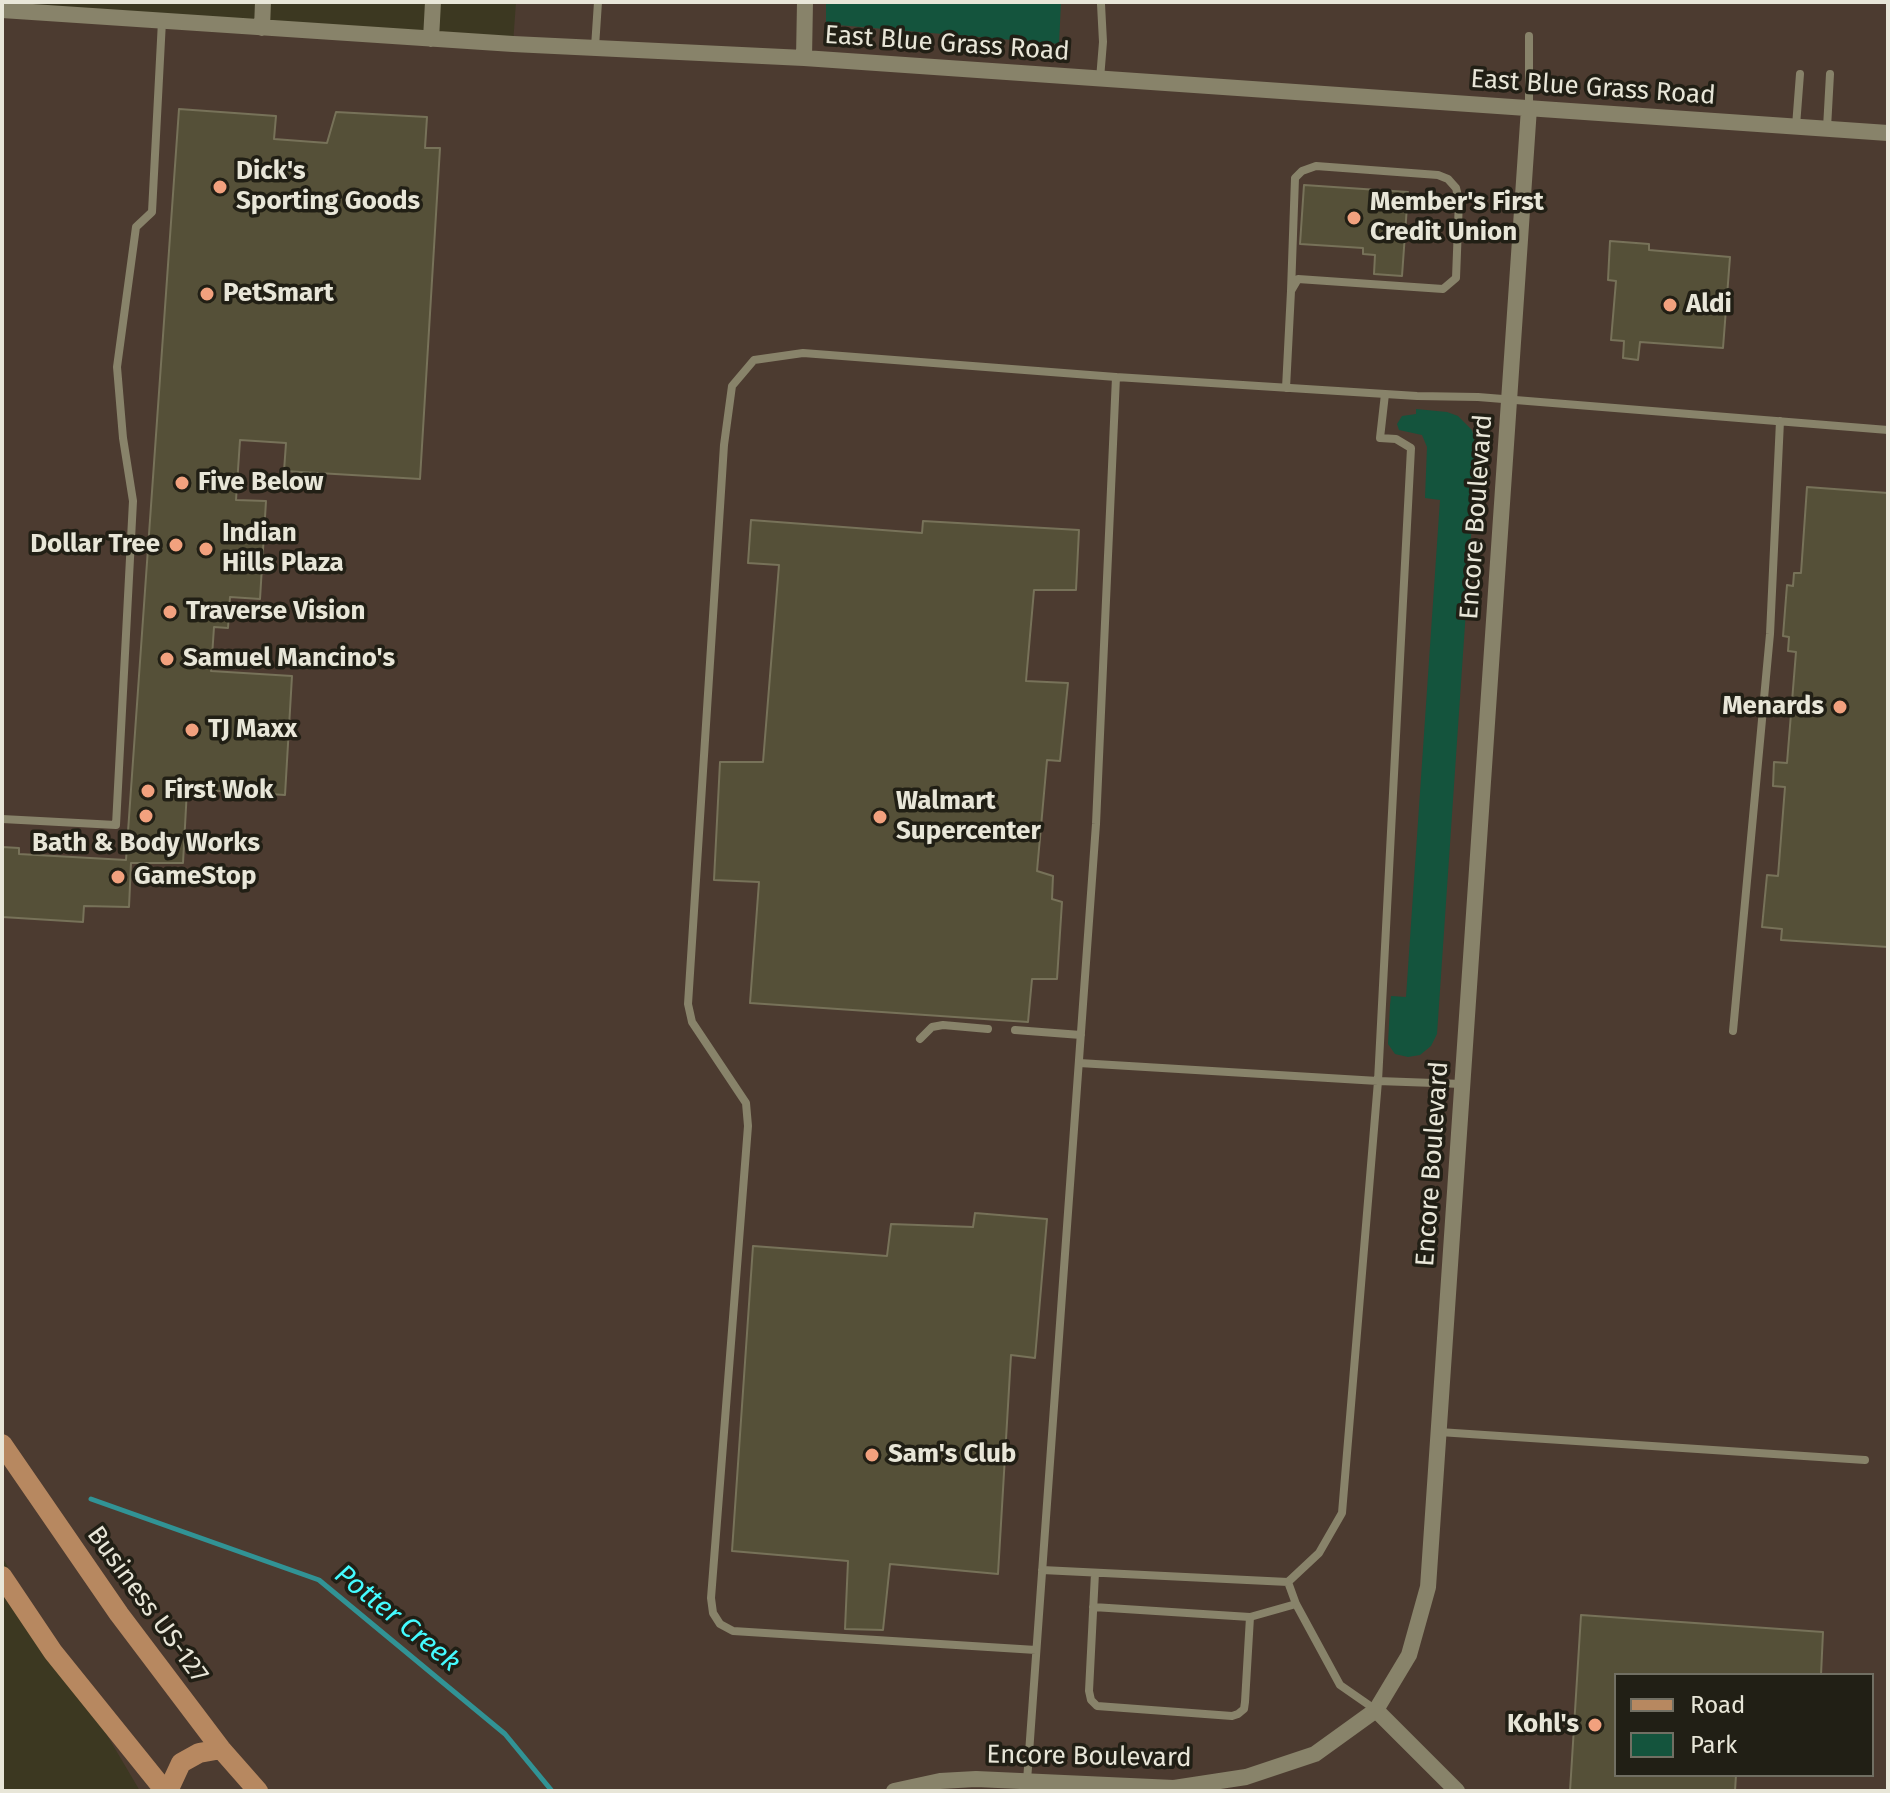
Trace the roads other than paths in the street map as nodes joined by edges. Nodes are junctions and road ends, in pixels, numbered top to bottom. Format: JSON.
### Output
{"nodes":[{"id":1,"x":263,"y":2,"type":"edge"},
{"id":2,"x":433,"y":2,"type":"edge"},
{"id":3,"x":598,"y":2,"type":"edge"},
{"id":4,"x":805,"y":2,"type":"edge"},
{"id":5,"x":1101,"y":4,"type":"dead end"},
{"id":6,"x":96,"y":9,"type":"edge"},
{"id":7,"x":2,"y":10,"type":"edge"},
{"id":8,"x":162,"y":21,"type":"junction"},
{"id":9,"x":262,"y":28,"type":"junction"},
{"id":10,"x":1529,"y":36,"type":"dead end"},
{"id":11,"x":431,"y":39,"type":"junction"},
{"id":12,"x":595,"y":48,"type":"junction"},
{"id":13,"x":804,"y":58,"type":"junction"},
{"id":14,"x":1800,"y":74,"type":"dead end"},
{"id":15,"x":1830,"y":74,"type":"dead end"},
{"id":16,"x":1100,"y":79,"type":"junction"},
{"id":17,"x":1529,"y":108,"type":"junction"},
{"id":18,"x":1796,"y":126,"type":"junction"},
{"id":19,"x":1827,"y":128,"type":"junction"},
{"id":20,"x":1888,"y":133,"type":"edge"},
{"id":21,"x":1291,"y":291,"type":"junction"},
{"id":22,"x":1116,"y":377,"type":"junction"},
{"id":23,"x":1286,"y":388,"type":"junction"},
{"id":24,"x":1385,"y":394,"type":"junction"},
{"id":25,"x":1509,"y":401,"type":"junction"},
{"id":26,"x":1780,"y":421,"type":"junction"},
{"id":27,"x":1888,"y":430,"type":"edge"},
{"id":28,"x":2,"y":819,"type":"edge"},
{"id":29,"x":988,"y":1029,"type":"dead end"},
{"id":30,"x":1015,"y":1030,"type":"dead end"},
{"id":31,"x":1733,"y":1031,"type":"dead end"},
{"id":32,"x":1081,"y":1035,"type":"junction"},
{"id":33,"x":920,"y":1039,"type":"dead end"},
{"id":34,"x":1079,"y":1063,"type":"junction"},
{"id":35,"x":1378,"y":1081,"type":"junction"},
{"id":36,"x":1462,"y":1084,"type":"junction"},
{"id":37,"x":1439,"y":1432,"type":"junction"},
{"id":38,"x":2,"y":1444,"type":"edge"},
{"id":39,"x":1865,"y":1460,"type":"dead end"},
{"id":40,"x":1042,"y":1570,"type":"junction"},
{"id":41,"x":1095,"y":1573,"type":"junction"},
{"id":42,"x":2,"y":1576,"type":"edge"},
{"id":43,"x":1288,"y":1582,"type":"junction"},
{"id":44,"x":1296,"y":1604,"type":"junction"},
{"id":45,"x":1093,"y":1607,"type":"junction"},
{"id":46,"x":1250,"y":1617,"type":"junction"},
{"id":47,"x":1036,"y":1650,"type":"junction"},
{"id":48,"x":1376,"y":1710,"type":"junction"},
{"id":49,"x":221,"y":1749,"type":"junction"},
{"id":50,"x":1027,"y":1781,"type":"junction"},
{"id":51,"x":166,"y":1791,"type":"edge"},
{"id":52,"x":258,"y":1791,"type":"edge"},
{"id":53,"x":894,"y":1791,"type":"edge"},
{"id":54,"x":1457,"y":1791,"type":"edge"}],
"edges":[{"from":1,"to":9,"type":"street"},
{"from":2,"to":11,"type":"street"},
{"from":3,"to":12,"type":"lane"},
{"from":4,"to":13,"type":"street"},
{"from":5,"to":16,"type":"lane"},
{"from":6,"to":7,"type":"street","name":"East Blue Grass Road"},
{"from":6,"to":8,"type":"street","name":"East Blue Grass Road"},
{"from":8,"to":9,"type":"street","name":"East Blue Grass Road"},
{"from":8,"to":28,"type":"lane"},
{"from":9,"to":11,"type":"street","name":"East Blue Grass Road"},
{"from":10,"to":17,"type":"lane"},
{"from":11,"to":12,"type":"street","name":"East Blue Grass Road"},
{"from":12,"to":13,"type":"street","name":"East Blue Grass Road"},
{"from":13,"to":16,"type":"street","name":"East Blue Grass Road"},
{"from":14,"to":18,"type":"lane"},
{"from":15,"to":19,"type":"lane"},
{"from":16,"to":17,"type":"street","name":"East Blue Grass Road"},
{"from":17,"to":18,"type":"street","name":"East Blue Grass Road"},
{"from":17,"to":25,"type":"street","name":"Encore Boulevard"},
{"from":18,"to":19,"type":"street","name":"East Blue Grass Road"},
{"from":19,"to":20,"type":"street","name":"East Blue Grass Road"},
{"from":21,"to":21,"type":"lane"},
{"from":21,"to":23,"type":"lane"},
{"from":22,"to":23,"type":"lane"},
{"from":22,"to":32,"type":"lane"},
{"from":22,"to":47,"type":"lane"},
{"from":23,"to":24,"type":"lane"},
{"from":24,"to":25,"type":"lane"},
{"from":24,"to":35,"type":"lane"},
{"from":25,"to":26,"type":"lane"},
{"from":25,"to":36,"type":"street","name":"Encore Boulevard"},
{"from":26,"to":27,"type":"lane"},
{"from":26,"to":31,"type":"lane"},
{"from":29,"to":33,"type":"lane"},
{"from":30,"to":32,"type":"lane"},
{"from":32,"to":34,"type":"lane"},
{"from":34,"to":35,"type":"lane"},
{"from":34,"to":40,"type":"lane"},
{"from":35,"to":36,"type":"lane"},
{"from":35,"to":43,"type":"lane"},
{"from":36,"to":37,"type":"street","name":"Encore Boulevard"},
{"from":37,"to":39,"type":"lane"},
{"from":37,"to":48,"type":"street","name":"Encore Boulevard"},
{"from":38,"to":49,"type":"main road","name":"Business US-127"},
{"from":40,"to":41,"type":"lane"},
{"from":40,"to":47,"type":"lane"},
{"from":41,"to":43,"type":"lane"},
{"from":41,"to":45,"type":"lane"},
{"from":42,"to":51,"type":"main road"},
{"from":43,"to":44,"type":"lane"},
{"from":44,"to":46,"type":"lane"},
{"from":44,"to":48,"type":"lane"},
{"from":45,"to":46,"type":"lane"},
{"from":45,"to":46,"type":"lane"},
{"from":47,"to":50,"type":"lane"},
{"from":48,"to":50,"type":"street","name":"Encore Boulevard"},
{"from":48,"to":54,"type":"street"},
{"from":49,"to":51,"type":"main road"},
{"from":49,"to":52,"type":"main road","name":"Business US-127"},
{"from":50,"to":53,"type":"street","name":"Encore Boulevard"}]}
